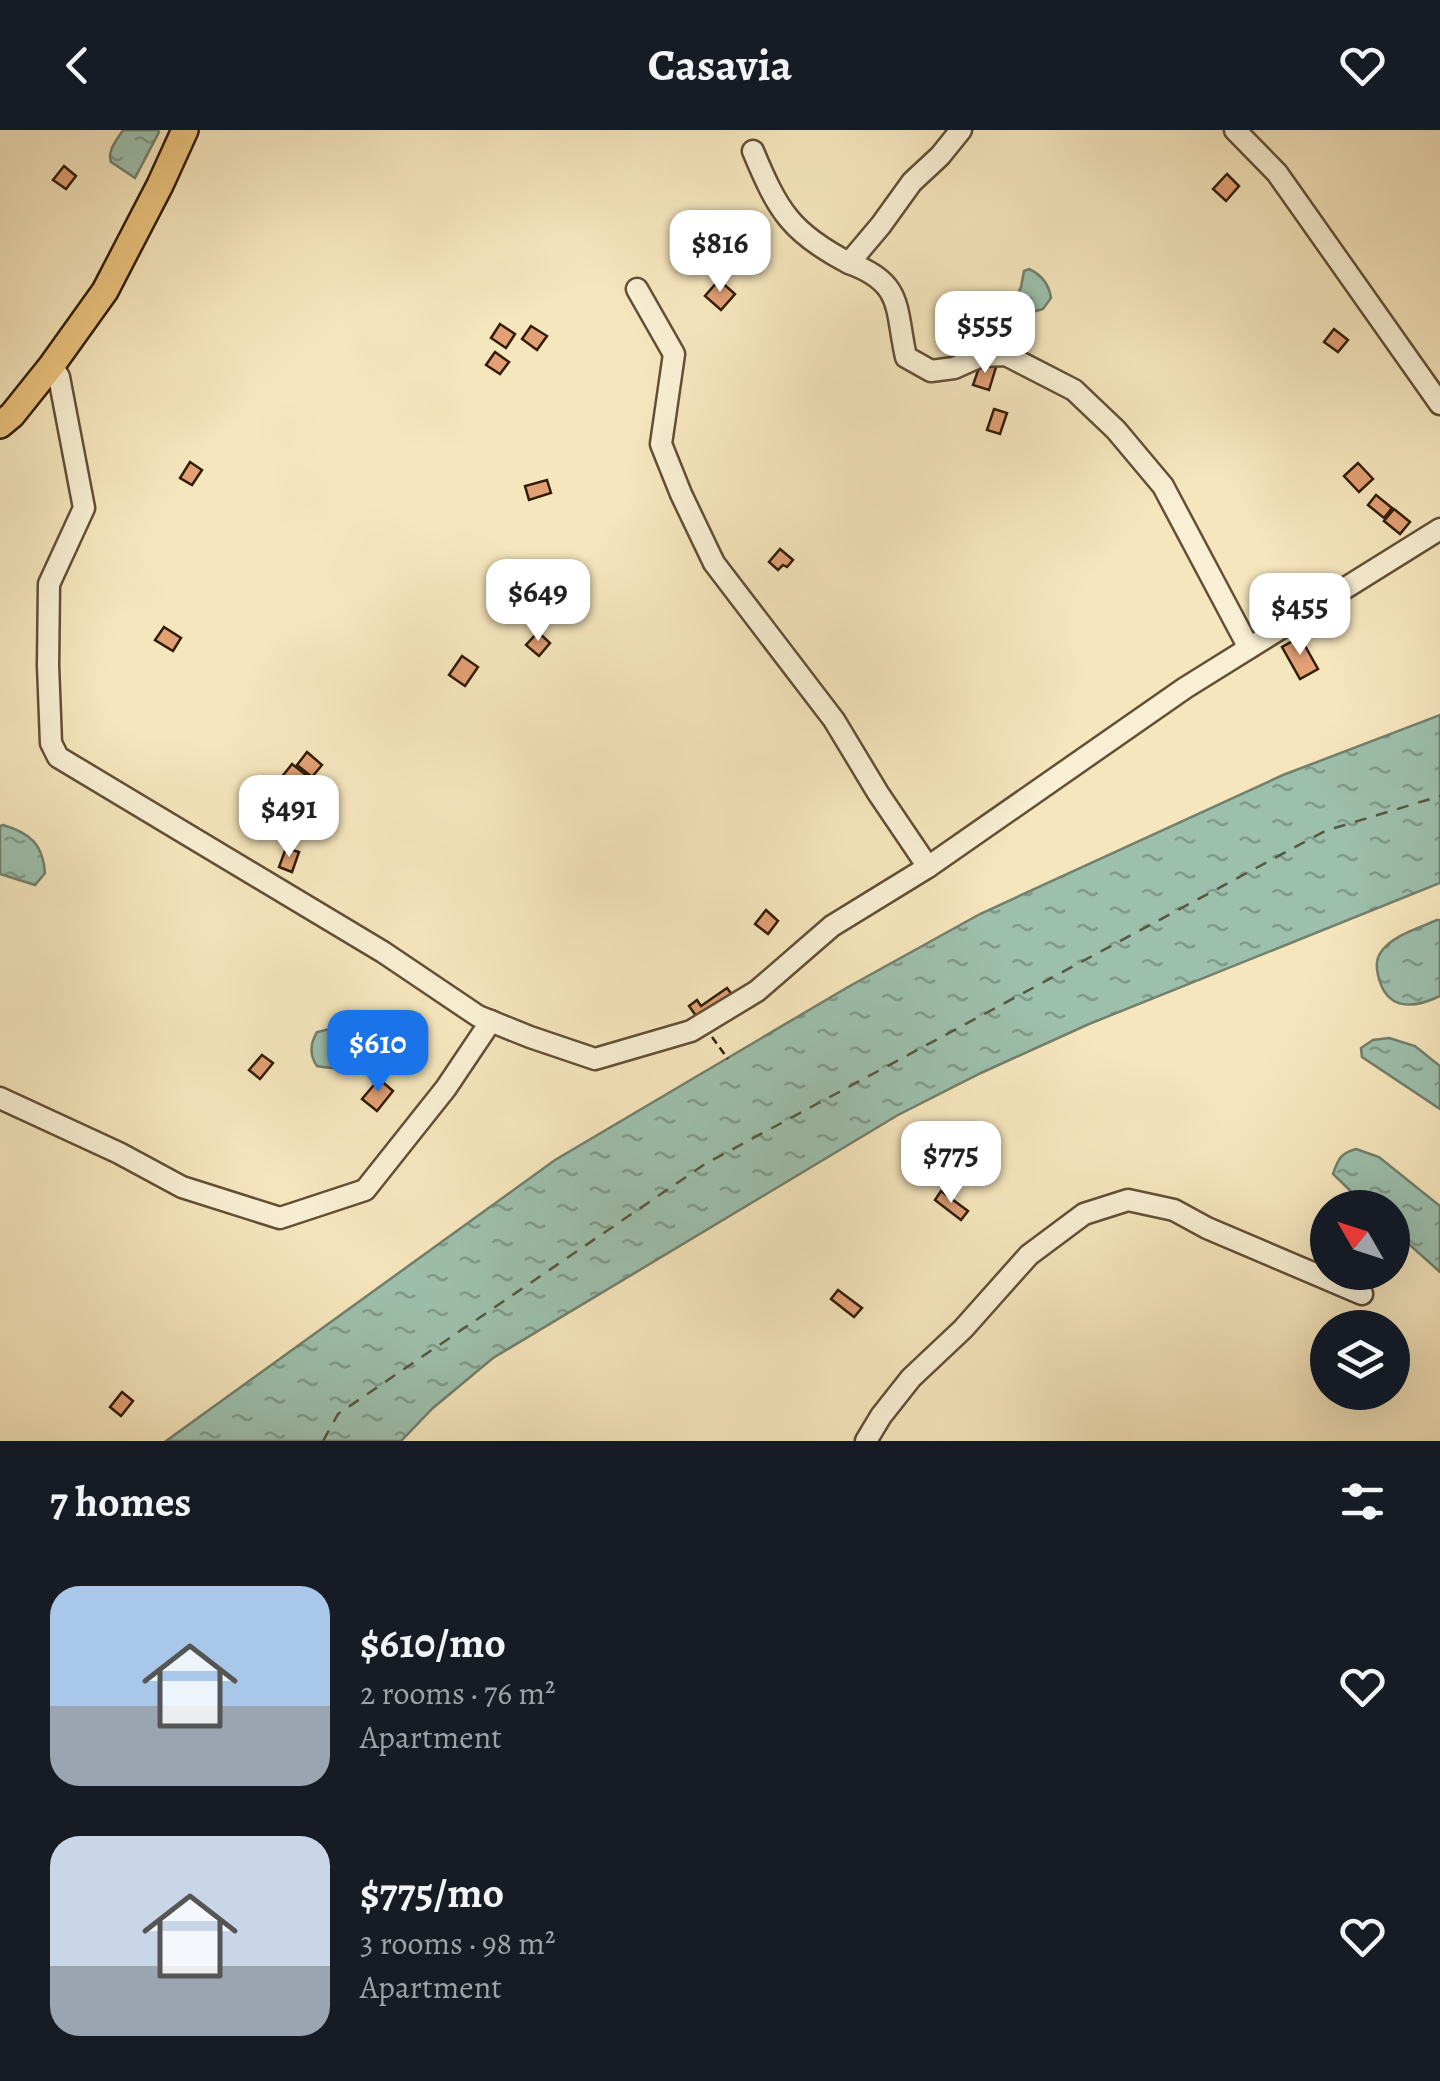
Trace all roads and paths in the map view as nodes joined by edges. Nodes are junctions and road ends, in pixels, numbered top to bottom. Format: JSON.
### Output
{"nodes":[{"id":1,"x":185,"y":130,"type":"edge"},
{"id":2,"x":961,"y":130,"type":"edge"},
{"id":3,"x":1236,"y":130,"type":"edge"},
{"id":4,"x":753,"y":151,"type":"dead end"},
{"id":5,"x":850,"y":263,"type":"junction"},
{"id":6,"x":636,"y":289,"type":"dead end"},
{"id":7,"x":52,"y":366,"type":"junction"},
{"id":8,"x":1440,"y":404,"type":"edge"},
{"id":9,"x":0,"y":426,"type":"edge"},
{"id":10,"x":1440,"y":529,"type":"edge"},
{"id":11,"x":1248,"y":648,"type":"junction"},
{"id":12,"x":928,"y":867,"type":"junction"},
{"id":13,"x":490,"y":1021,"type":"junction"},
{"id":14,"x":702,"y":1024,"type":"junction"},
{"id":15,"x":728,"y":1058,"type":"dead end"},
{"id":16,"x":0,"y":1098,"type":"edge"},
{"id":17,"x":1362,"y":1294,"type":"dead end"},
{"id":18,"x":866,"y":1441,"type":"edge"}],
"edges":[{"from":1,"to":7,"type":"main road"},
{"from":2,"to":5,"type":"street"},
{"from":3,"to":8,"type":"street"},
{"from":4,"to":5,"type":"street"},
{"from":5,"to":11,"type":"street"},
{"from":6,"to":12,"type":"street"},
{"from":7,"to":9,"type":"main road"},
{"from":7,"to":13,"type":"street"},
{"from":10,"to":11,"type":"street"},
{"from":11,"to":12,"type":"street"},
{"from":12,"to":14,"type":"street"},
{"from":13,"to":14,"type":"street"},
{"from":13,"to":16,"type":"street"},
{"from":14,"to":15,"type":"path"},
{"from":17,"to":18,"type":"street"}]}
